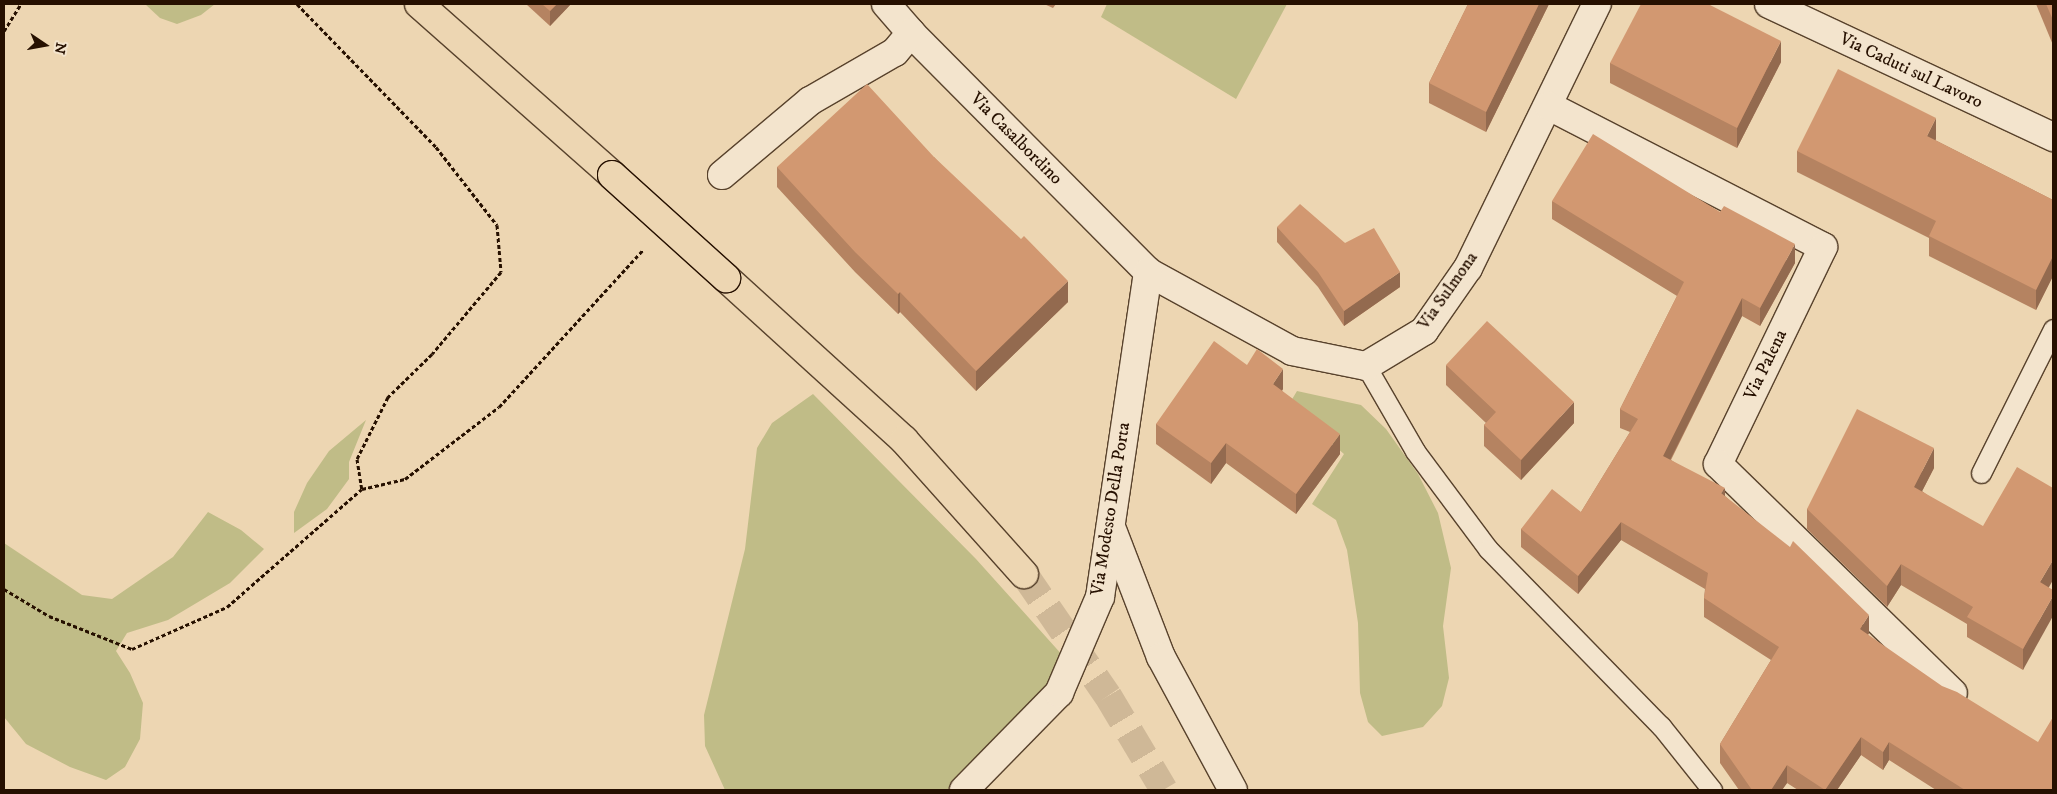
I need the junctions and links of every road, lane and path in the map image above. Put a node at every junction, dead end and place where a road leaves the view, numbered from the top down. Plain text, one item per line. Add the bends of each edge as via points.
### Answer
1 (21, 4) edge
2 (297, 4) edge
3 (419, 4) edge
4 (886, 4) edge
5 (1597, 4) edge
6 (1769, 4) edge
7 (1810, 13) edge
8 (4, 31) edge
9 (911, 33) junction
10 (1549, 106) junction
11 (2053, 137) edge
12 (722, 175) dead end
13 (648, 245) dead end
14 (1148, 272) junction
15 (2053, 329) edge
16 (1366, 366) junction
17 (1982, 473) dead end
18 (362, 489) junction
19 (1110, 525) junction
20 (1024, 574) tunnel mouth
21 (4, 589) edge
22 (1953, 694) edge
23 (964, 790) edge
24 (1233, 790) edge
25 (1712, 790) edge

1 - 8 path
2 - 18 path via 436,148 497,225 501,272 432,354 388,397 357,458
3 - 20 highway, bridge via 904,440
4 - 9 street, Via Casalbordino
5 - 10 street, Via Sulmona
6 - 7 street, Via Caduti sul Lavoro
7 - 11 street, Via Caduti sul Lavoro
9 - 12 street via 895,52 810,100
9 - 14 street, Via Casalbordino
10 - 16 street, Via Sulmona via 1468,268 1446,300 1424,331
10 - 22 street, Via Palena via 1823,247 1718,464
13 - 18 path via 499,407 405,478
14 - 16 street via 1292,352
14 - 19 street, Via Modesto Della Porta
15 - 17 lane
16 - 25 lane via 1415,452 1488,549 1661,726
18 - 21 path via 228,607 132,649 49,616
19 - 23 street, Via Modesto Della Porta via 1100,597 1059,693
19 - 24 street via 1161,657

